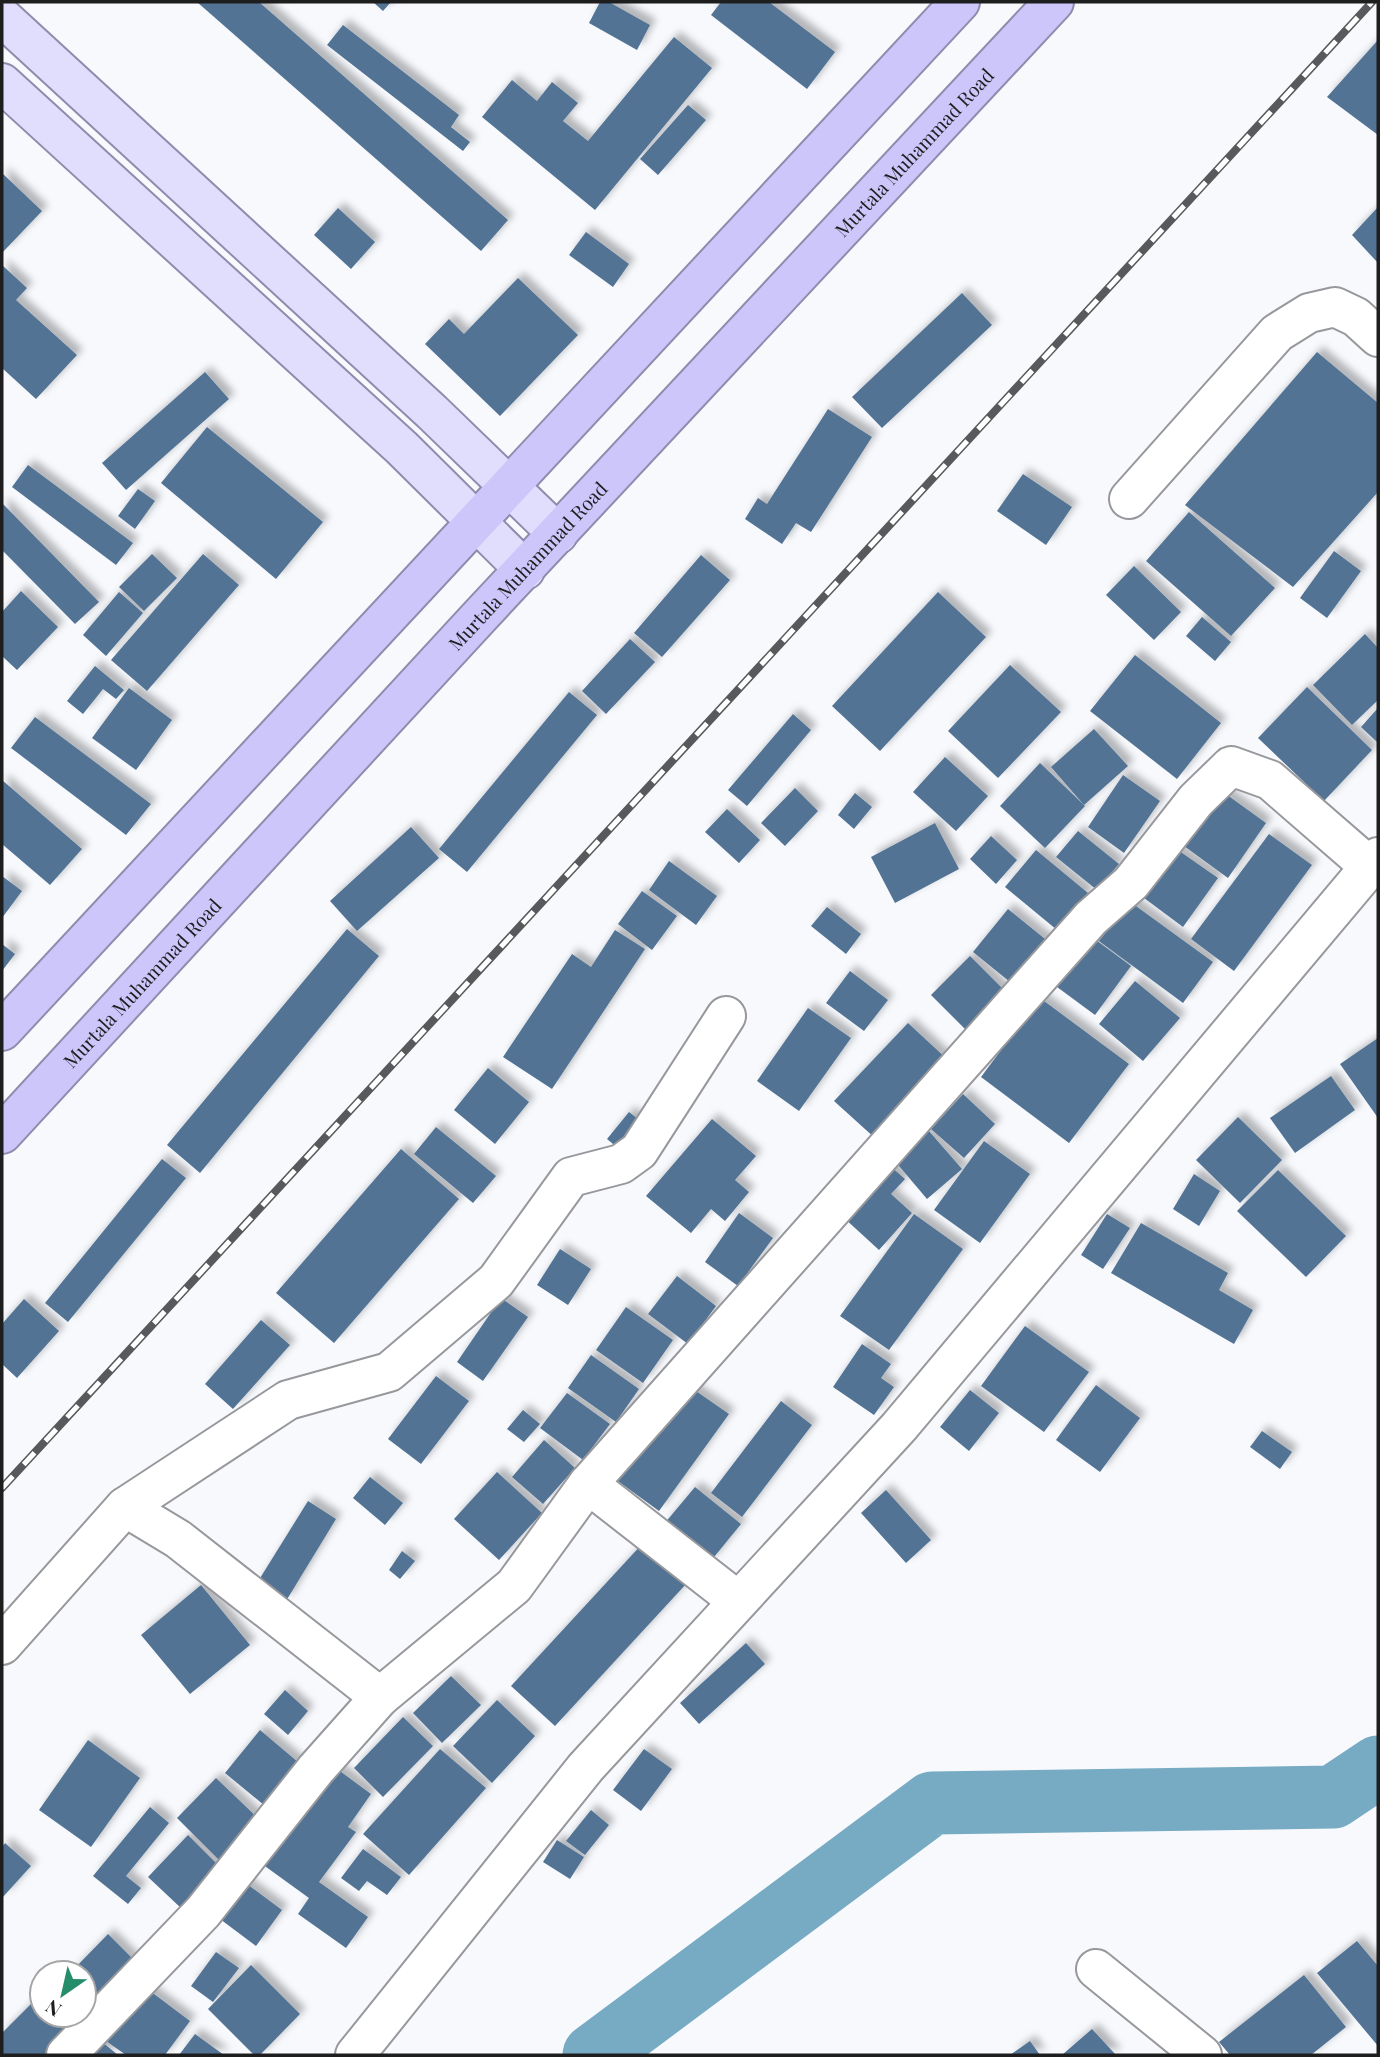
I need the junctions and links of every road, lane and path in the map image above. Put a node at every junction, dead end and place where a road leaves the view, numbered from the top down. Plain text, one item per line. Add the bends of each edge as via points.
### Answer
1 (960, 2) edge
2 (1054, 2) edge
3 (2, 18) edge
4 (2, 83) edge
5 (1378, 337) edge
6 (509, 487) junction
7 (1129, 499) dead end
8 (476, 522) junction
9 (558, 534) junction
10 (525, 569) junction
11 (1374, 862) edge
12 (726, 1016) dead end
13 (2, 1031) edge
14 (2, 1134) edge
15 (588, 1484) junction
16 (125, 1507) junction
17 (738, 1601) junction
18 (2, 1645) edge
19 (380, 1697) junction
20 (1096, 1969) dead end
21 (66, 2055) edge
22 (355, 2055) edge
23 (1202, 2055) edge

1 - 6 highway
2 - 9 highway, Murtala Muhammad Road
3 - 6 main road
4 - 8 main road via 392,439
5 - 7 street via 1356,317 1335,307 1309,313 1277,333
6 - 8 highway
6 - 9 main road
8 - 10 main road
8 - 13 highway
9 - 10 highway, Murtala Muhammad Road
10 - 14 highway, Murtala Muhammad Road
11 - 15 street via 1270,780 1231,766 1196,800 1131,883 1091,918
11 - 17 street via 899,1427
12 - 16 street via 639,1151 621,1164 571,1177 496,1281 389,1372 288,1400
15 - 17 street
15 - 19 street via 514,1586
16 - 18 street
16 - 19 street via 178,1539
17 - 22 street via 586,1767
19 - 21 street via 316,1769 203,1912
20 - 23 street

